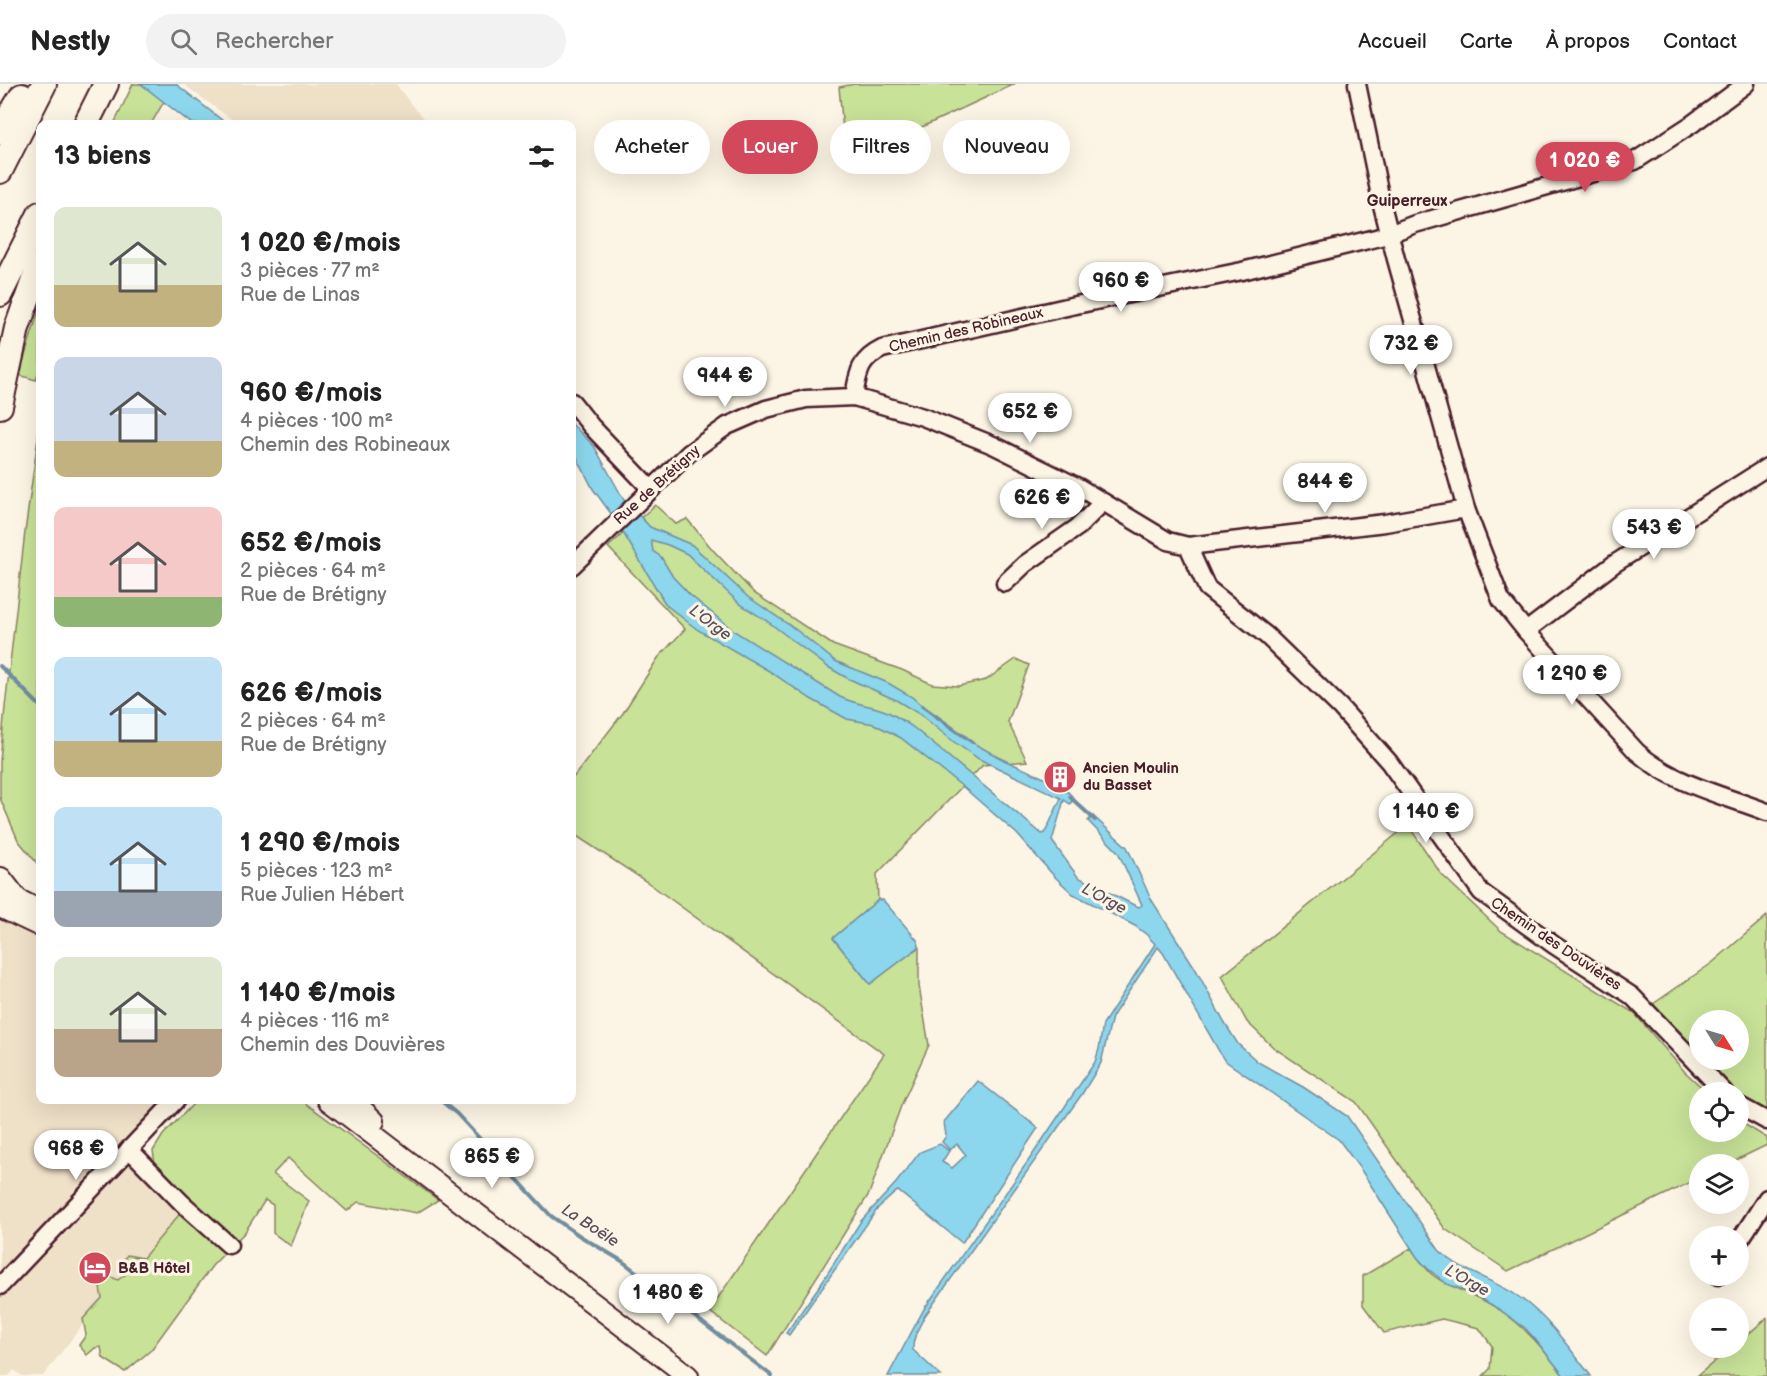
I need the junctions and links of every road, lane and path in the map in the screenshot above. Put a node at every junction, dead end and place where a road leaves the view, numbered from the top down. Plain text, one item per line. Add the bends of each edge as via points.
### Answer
1 (29, 84) edge
2 (44, 84) edge
3 (1357, 84) edge
4 (1746, 84) edge
5 (112, 86) edge
6 (89, 120) edge
7 (102, 120) edge
8 (0, 132) edge
9 (0, 171) edge
10 (36, 222) edge
11 (1390, 235) junction
12 (36, 274) edge
13 (0, 294) edge
14 (854, 397) junction
15 (0, 406) edge
16 (576, 407) edge
17 (1767, 467) edge
18 (650, 488) junction
19 (1103, 502) junction
20 (1466, 509) junction
21 (1188, 546) junction
22 (576, 562) edge
23 (1005, 583) dead end
24 (1526, 631) junction
25 (1767, 812) edge
26 (3, 894) edge
27 (36, 909) edge
28 (36, 923) edge
29 (1714, 1082) edge
30 (172, 1104) edge
31 (333, 1104) edge
32 (356, 1104) edge
33 (1749, 1111) edge
34 (1767, 1121) edge
35 (129, 1149) junction
36 (1767, 1198) edge
37 (1749, 1226) edge
38 (229, 1245) dead end
39 (0, 1286) edge
40 (688, 1376) edge
41 (703, 1376) edge

1 - 8 highway
2 - 9 highway
3 - 11 street
4 - 11 street, Chemin des Robineaux via 1635,160 1415,224
5 - 6 highway
5 - 7 highway
10 - 13 highway
11 - 14 street, Chemin des Robineaux via 882,349 861,366
11 - 20 street
12 - 15 highway via 17,328
14 - 18 street, Rue de Brétigny via 806,399 766,409 727,426
14 - 19 street, Rue de Brétigny via 923,417 993,445
16 - 18 street
17 - 24 street via 1614,564
18 - 22 street, Rue de Brétigny
19 - 21 street, Rue de Brétigny via 1168,541
19 - 23 street via 1078,527
20 - 21 street, Rue de Brétigny via 1385,523
20 - 24 street via 1501,600
21 - 29 street, Chemin des Douvières via 1207,588 1275,644 1389,762 1480,892 1632,996
24 - 25 street via 1651,764
26 - 27 main road
26 - 28 main road
30 - 35 street
31 - 40 main road
32 - 41 main road
33 - 34 street
35 - 38 street
35 - 39 street
36 - 37 street

